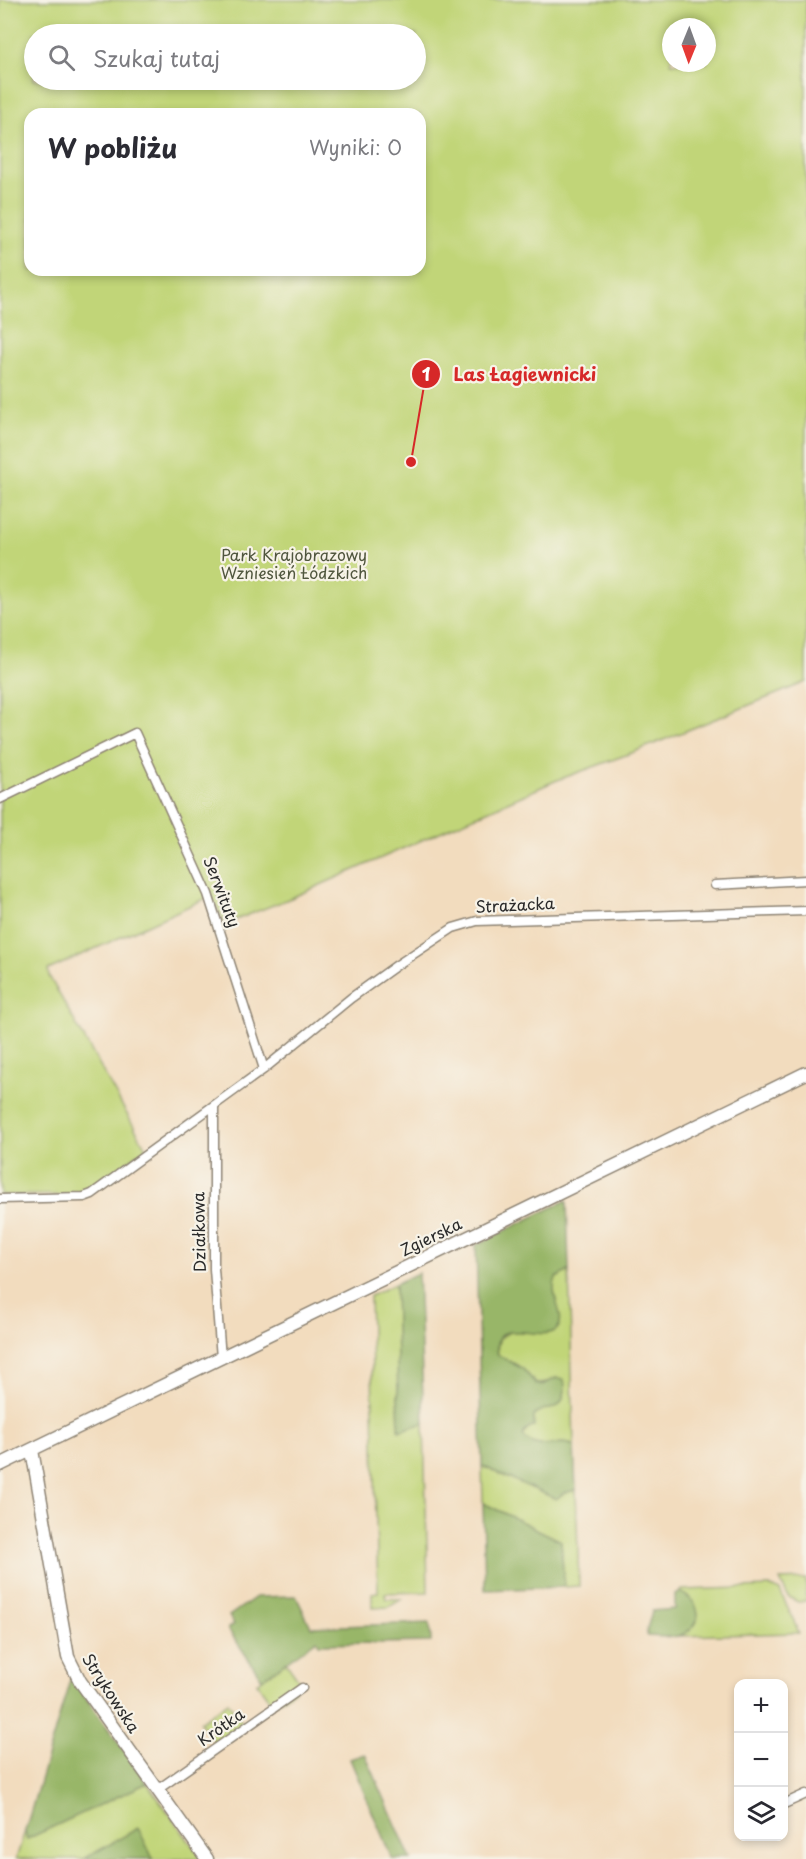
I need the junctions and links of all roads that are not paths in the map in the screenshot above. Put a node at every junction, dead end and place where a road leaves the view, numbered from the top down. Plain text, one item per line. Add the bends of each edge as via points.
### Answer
1 (0, 800) edge
2 (806, 880) edge
3 (715, 885) dead end
4 (806, 912) edge
5 (264, 1069) junction
6 (806, 1073) edge
7 (213, 1106) junction
8 (0, 1198) edge
9 (221, 1358) junction
10 (32, 1450) junction
11 (0, 1465) edge
12 (302, 1688) dead end
13 (157, 1790) junction
14 (806, 1794) edge
15 (788, 1802) edge
16 (207, 1859) edge

1 - 5 street, Serwituty via 135,733 208,894
2 - 3 street
4 - 5 street, Strażacka via 464,924 351,998
5 - 7 street, Strażacka
6 - 9 main road, Zgierska
7 - 8 street, Strażacka via 88,1196
7 - 9 street, Działkowa via 214,1269
9 - 10 main road, Zgierska
10 - 11 main road, Zgierska
10 - 13 main road, Strykowska via 68,1657 80,1681
12 - 13 street, Krótka
13 - 16 main road, Strykowska
14 - 15 street

